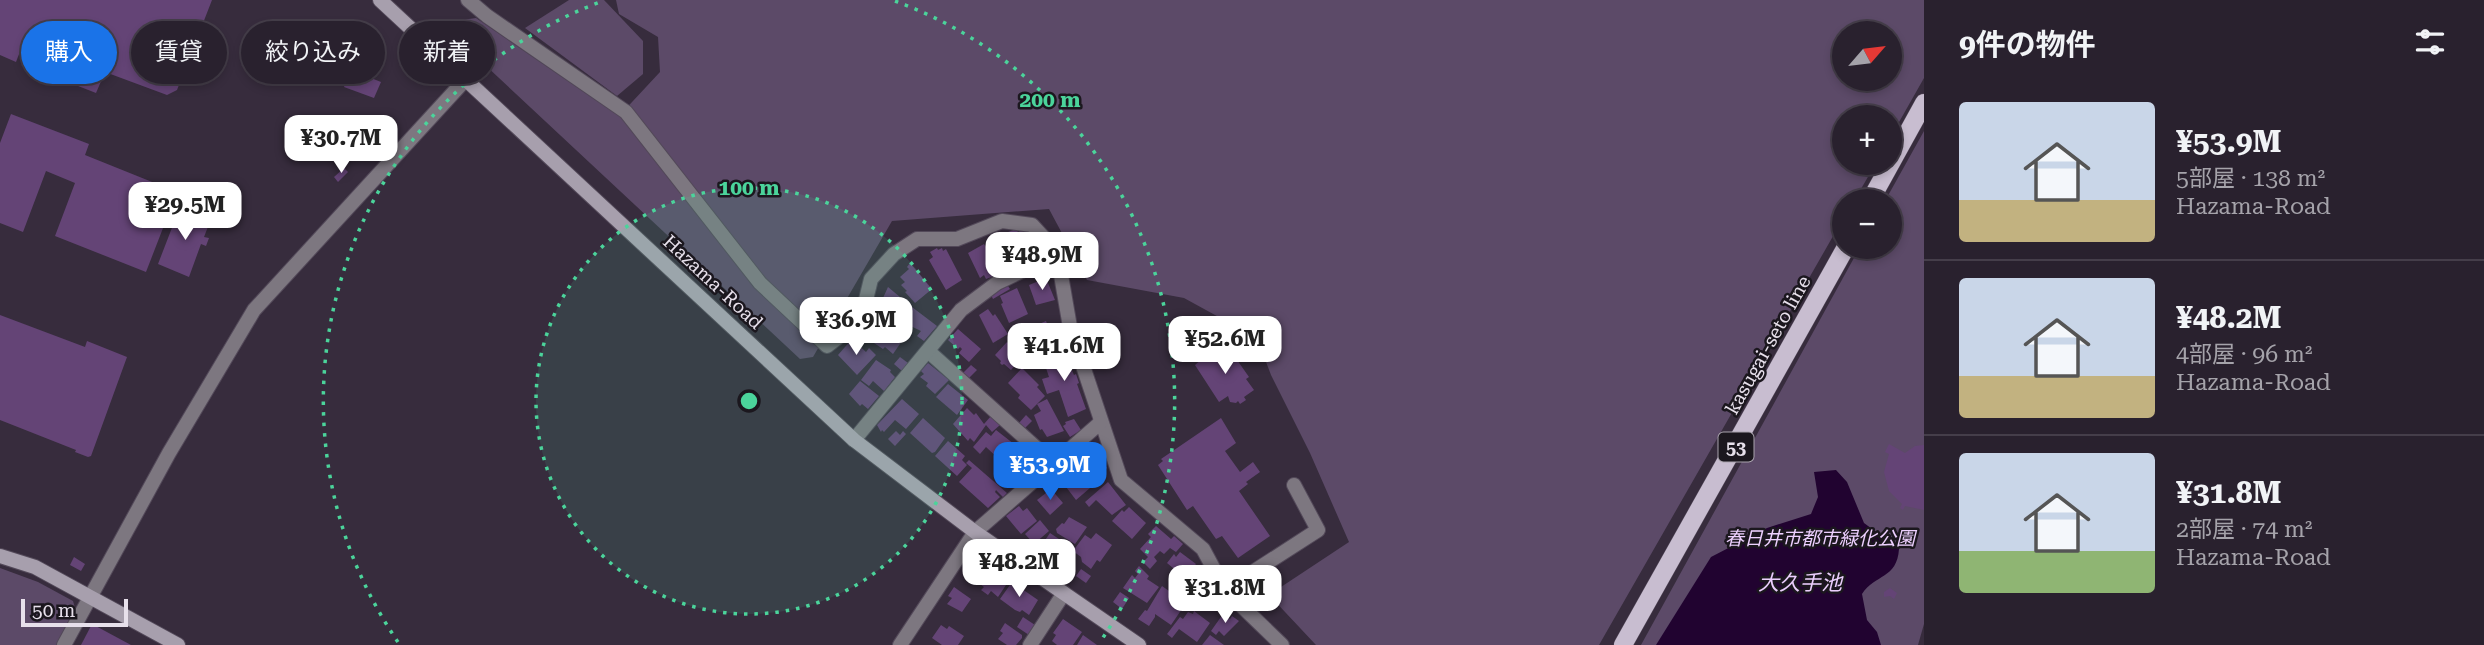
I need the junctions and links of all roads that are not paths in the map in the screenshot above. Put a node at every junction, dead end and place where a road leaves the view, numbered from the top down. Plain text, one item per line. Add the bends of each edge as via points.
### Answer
1 (380, 0) edge
2 (468, 0) edge
3 (402, 21) edge
4 (461, 84) edge
5 (469, 84) edge
6 (1924, 103) edge
7 (1877, 189) edge
8 (1839, 259) edge
9 (1057, 265) junction
10 (928, 351) junction
11 (1100, 423) junction
12 (854, 440) junction
13 (1052, 463) junction
14 (1294, 485) dead end
15 (975, 532) junction
16 (0, 556) edge
17 (1225, 590) junction
18 (1064, 593) junction
19 (90, 597) junction
20 (64, 645) edge
21 (178, 645) edge
22 (900, 645) edge
23 (1030, 645) edge
24 (1139, 645) edge
25 (1282, 645) edge
26 (1623, 645) edge

1 - 3 street, Hazama-Road
2 - 9 street via 626,112 760,283 827,346 861,320 870,279 917,239 957,239 1002,221 1032,225 1057,252
4 - 19 street via 254,310
5 - 12 street, Hazama-Road
6 - 7 main road
8 - 26 main road, kasugai-seto line / 53
9 - 10 street via 1026,269 998,283 961,310
9 - 11 street via 1070,327
10 - 12 street
10 - 13 street
11 - 13 street
11 - 17 street via 1121,480 1203,549
12 - 15 street, Hazama-Road
13 - 15 street
14 - 17 street via 1318,530
15 - 18 street, Hazama-Road
15 - 22 street
16 - 19 street via 35,567
17 - 25 street
18 - 23 street
18 - 24 street, Hazama-Road
19 - 20 street
19 - 21 street

